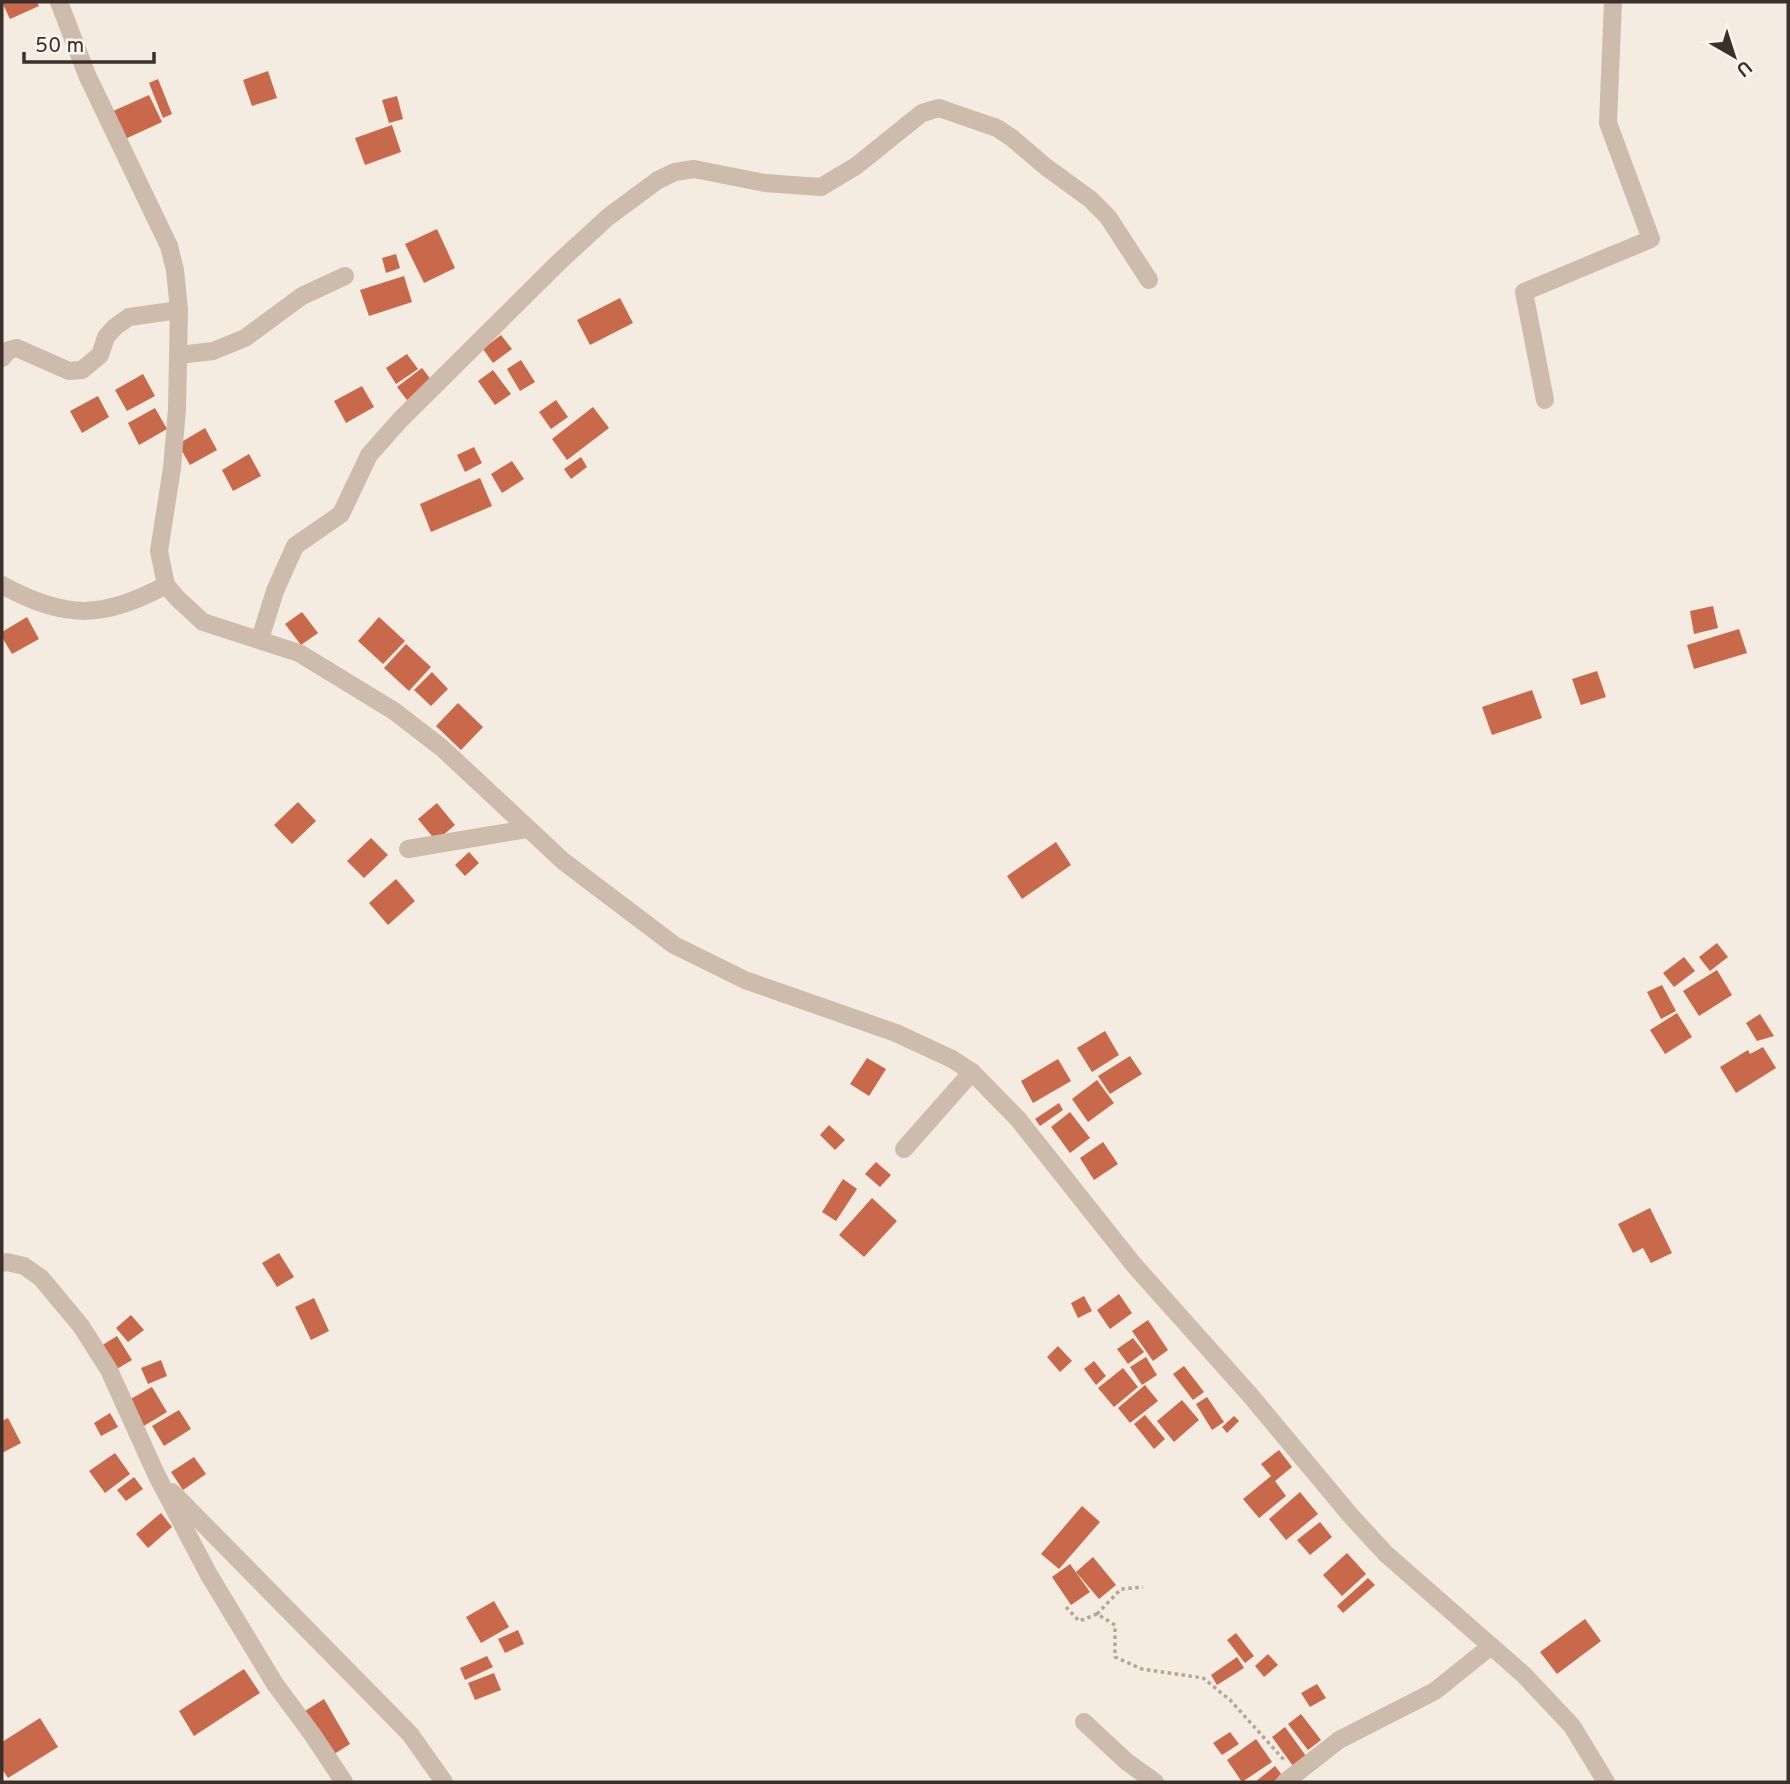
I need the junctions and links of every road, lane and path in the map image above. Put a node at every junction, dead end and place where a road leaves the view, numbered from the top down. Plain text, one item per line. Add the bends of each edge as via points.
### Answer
1 (60, 2) edge
2 (1613, 2) edge
3 (345, 276) dead end
4 (1149, 280) dead end
5 (179, 310) junction
6 (179, 355) junction
7 (2, 358) edge
8 (1545, 400) dead end
9 (2, 585) edge
10 (166, 585) junction
11 (260, 639) junction
12 (527, 830) junction
13 (408, 849) dead end
14 (972, 1072) junction
15 (904, 1149) dead end
16 (2, 1263) edge
17 (158, 1476) junction
18 (1143, 1587) dead end
19 (1066, 1607) dead end
20 (1097, 1614) junction
21 (1491, 1646) junction
22 (1084, 1722) dead end
23 (1291, 1777) edge
24 (344, 1782) edge
25 (443, 1782) edge
26 (1155, 1782) edge
27 (1606, 1782) edge

1 - 5 street via 87,75 169,246
2 - 8 street via 1608,123 1651,239 1524,292
3 - 6 street via 302,296 245,338 213,351
4 - 11 street via 1108,217 1090,199 997,128 939,108 922,113 856,166 821,187 765,183 694,169 675,172 608,217 400,420 369,455 341,514 295,546
5 - 6 street
5 - 7 street via 129,317 106,337 100,355 82,370 69,371 18,348
6 - 10 street via 173,458 159,551
9 - 10 street via 71,612 109,610
10 - 11 street via 203,622
11 - 12 street via 299,653 394,711 442,748
12 - 13 street
12 - 14 street via 674,945 745,980 896,1033
14 - 15 street
14 - 21 street via 1009,1109 1134,1265 1351,1516 1386,1554
16 - 17 street via 24,1266 41,1278 81,1326 108,1370
17 - 24 street via 258,1657
17 - 25 street via 410,1734
18 - 20 path via 1121,1589
19 - 20 path via 1079,1621
20 - 23 path via 1115,1625 1115,1657 1142,1669 1203,1678 1230,1700
21 - 23 street via 1435,1691 1339,1740
21 - 27 street via 1572,1726
22 - 26 street

